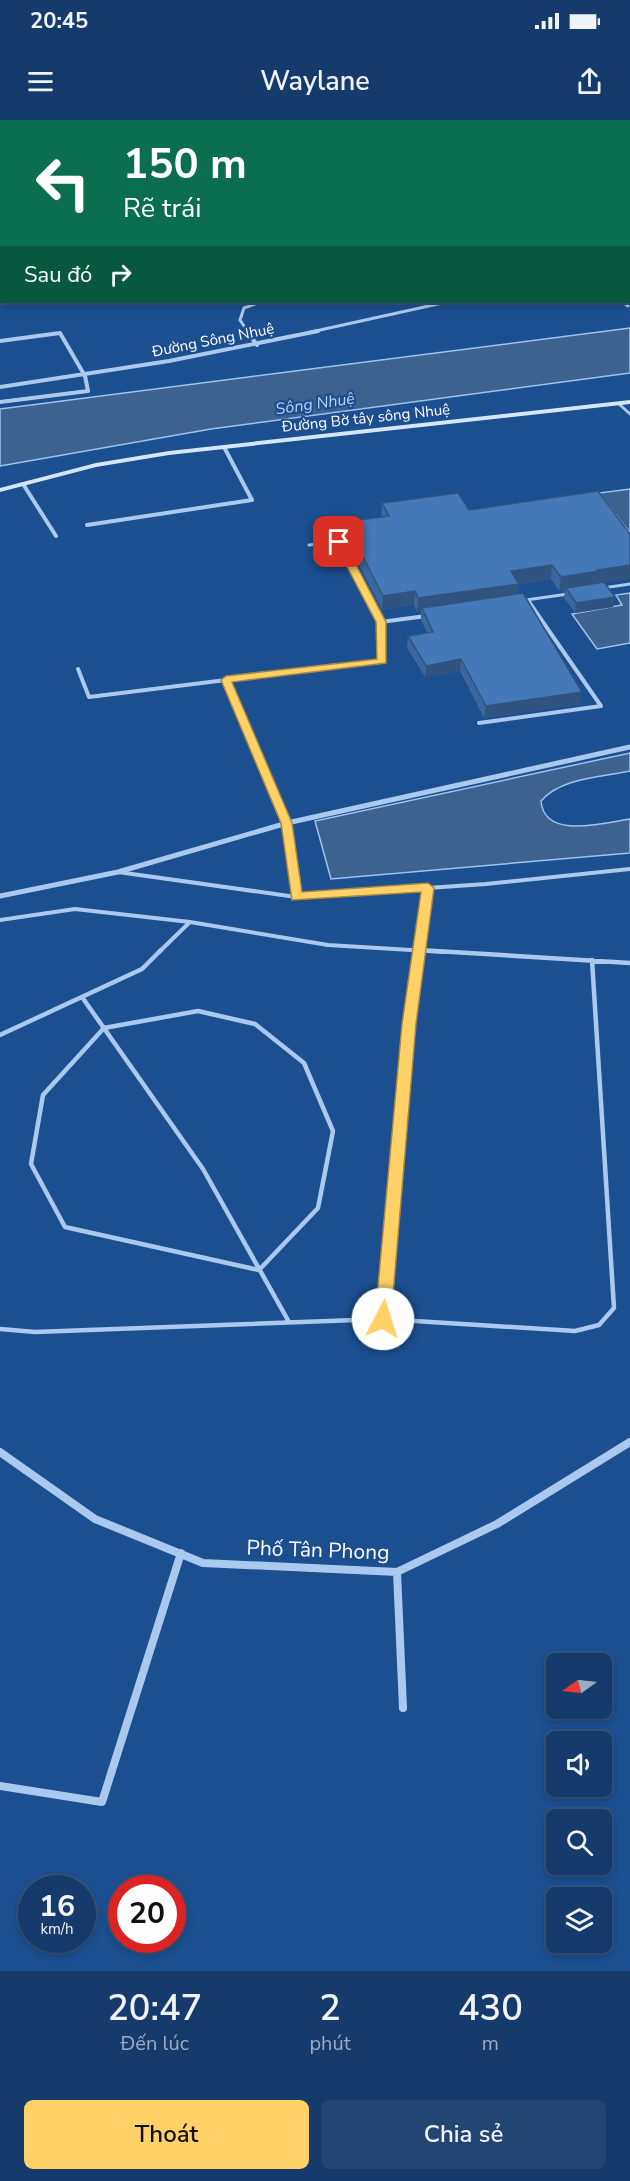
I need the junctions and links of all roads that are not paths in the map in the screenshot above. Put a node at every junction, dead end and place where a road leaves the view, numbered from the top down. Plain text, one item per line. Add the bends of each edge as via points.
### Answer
1 (258, 303) edge
2 (443, 303) edge
3 (624, 303) edge
4 (628, 306) dead end
5 (0, 341) edge
6 (257, 345) junction
7 (85, 376) junction
8 (0, 387) edge
9 (0, 402) edge
10 (630, 402) edge
11 (619, 404) junction
12 (630, 414) edge
13 (224, 447) junction
14 (23, 484) junction
15 (0, 490) edge
16 (87, 525) dead end
17 (56, 536) dead end
18 (309, 545) dead end
19 (630, 584) edge
20 (596, 590) edge
21 (573, 593) edge
22 (526, 600) junction
23 (516, 602) edge
24 (427, 615) edge
25 (381, 622) junction
26 (78, 669) dead end
27 (226, 680) junction
28 (479, 723) dead end
29 (630, 747) edge
30 (286, 823) junction
31 (630, 868) edge
32 (118, 872) junction
33 (428, 888) junction
34 (0, 896) edge
35 (296, 897) junction
36 (0, 920) edge
37 (190, 922) junction
38 (419, 951) junction
39 (592, 960) junction
40 (630, 963) edge
41 (82, 997) junction
42 (104, 1028) junction
43 (0, 1035) edge
44 (259, 1270) junction
45 (383, 1319) junction
46 (288, 1322) junction
47 (0, 1329) edge
48 (630, 1442) edge
49 (0, 1452) edge
50 (181, 1553) junction
51 (397, 1572) junction
52 (403, 1708) dead end
53 (0, 1786) edge

1 - 6 street via 244,308 240,320
2 - 6 street, Đường Sông Nhuệ
3 - 4 street
5 - 7 street via 60,333
6 - 7 street, Đường Sông Nhuệ
7 - 8 street, Đường Sông Nhuệ
7 - 9 street via 88,392
10 - 11 street, Đường Bờ tây sông Nhuệ
11 - 12 lane
11 - 13 street, Đường Bờ tây sông Nhuệ
13 - 14 street, Đường Bờ tây sông Nhuệ via 96,465
13 - 16 street via 252,500
14 - 15 street, Đường Bờ tây sông Nhuệ
14 - 17 street
18 - 25 lane via 339,542
19 - 20 lane
21 - 22 lane
22 - 23 lane
22 - 28 lane via 601,706
24 - 25 lane
25 - 27 lane via 382,661
26 - 27 lane via 89,697
27 - 30 lane
29 - 30 street
30 - 32 street
30 - 35 lane
31 - 33 lane
32 - 34 street
32 - 35 lane
33 - 35 lane
33 - 38 lane
36 - 37 lane via 75,909
37 - 38 lane via 328,945
37 - 41 lane via 142,969
38 - 39 lane
38 - 45 lane via 402,1092
39 - 40 lane
39 - 45 lane via 615,1308 599,1324 575,1330
41 - 42 lane
41 - 43 lane
42 - 44 lane via 203,1169
42 - 44 lane via 43,1095 31,1164 65,1227
42 - 44 lane via 198,1011 255,1024 304,1063 333,1131 318,1208
44 - 46 lane
45 - 46 lane
46 - 47 lane via 35,1332
48 - 51 street, Phố Tân Phong via 497,1524
49 - 50 street, Phố Tân Phong via 95,1519
50 - 51 street, Phố Tân Phong via 203,1563
50 - 53 street via 102,1802
51 - 52 street

